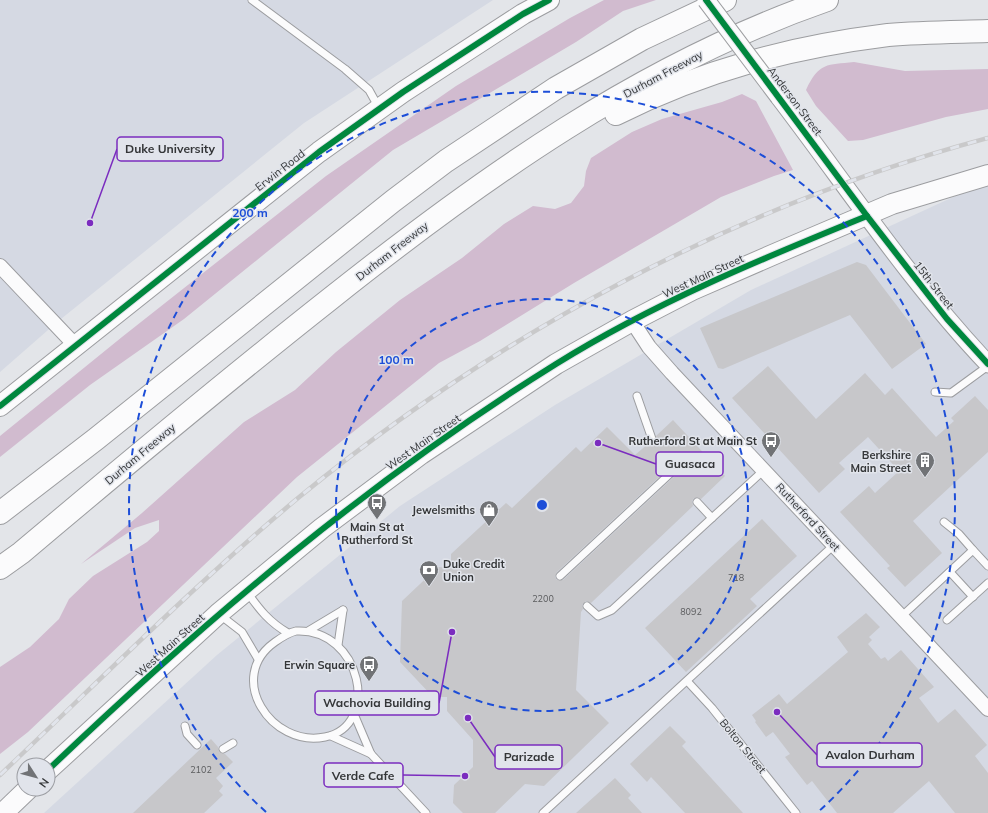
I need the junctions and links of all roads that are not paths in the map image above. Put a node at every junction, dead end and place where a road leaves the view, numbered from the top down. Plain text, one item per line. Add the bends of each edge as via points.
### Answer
1 (252, 0) edge
2 (548, 0) edge
3 (703, 0) edge
4 (706, 0) edge
5 (725, 0) edge
6 (828, 0) edge
7 (988, 31) edge
8 (642, 39) junction
9 (379, 108) junction
10 (988, 176) edge
11 (475, 188) junction
12 (867, 216) junction
13 (0, 266) edge
14 (632, 321) junction
15 (75, 345) junction
16 (988, 365) edge
17 (936, 392) dead end
18 (638, 396) dead end
19 (0, 406) edge
20 (652, 440) dead end
21 (674, 470) dead end
22 (764, 470) junction
23 (697, 502) dead end
24 (0, 513) edge
25 (712, 518) junction
26 (944, 522) dead end
27 (834, 545) junction
28 (973, 550) junction
29 (988, 566) edge
30 (0, 568) edge
31 (950, 572) junction
32 (560, 576) dead end
33 (988, 583) edge
34 (246, 590) junction
35 (973, 597) junction
36 (587, 606) dead end
37 (218, 614) junction
38 (902, 616) junction
39 (947, 620) dead end
40 (308, 630) junction
41 (288, 633) junction
42 (338, 645) junction
43 (258, 659) junction
44 (688, 682) junction
45 (988, 709) edge
46 (354, 714) junction
47 (185, 726) dead end
48 (331, 736) junction
49 (233, 743) dead end
50 (197, 745) dead end
51 (223, 749) dead end
52 (371, 754) junction
53 (56, 763) edge
54 (20, 797) edge
55 (3, 813) edge
56 (426, 813) edge
57 (543, 813) edge
58 (796, 813) edge

1 - 9 lane via 345,69 369,90
2 - 9 main road, Erwin Road
3 - 8 highway
4 - 12 street, Anderson Street, bridge
5 - 8 highway
6 - 11 highway, Durham Freeway via 800,9 706,51 641,84 573,123
7 - 11 highway via 889,35 817,46 739,64 685,82 630,106
8 - 24 highway via 556,88 446,160
9 - 15 main road, Erwin Road via 319,152
10 - 12 main road, West Main Street via 892,204
11 - 30 highway, Durham Freeway via 413,233 274,343 22,553
12 - 14 main road, West Main Street via 692,290
12 - 16 street, 15th Street via 947,319
13 - 15 street
14 - 22 street, Rutherford Street via 649,347
14 - 34 main road, West Main Street via 556,364 421,454 322,528
15 - 19 main road, Erwin Road
16 - 17 lane via 951,393
18 - 20 lane
21 - 32 lane
22 - 25 lane
22 - 27 street, Rutherford Street
23 - 25 lane
25 - 36 lane via 612,610 598,616
26 - 28 lane via 960,534
27 - 38 street, Rutherford Street
27 - 44 lane
28 - 29 lane
28 - 31 lane
31 - 35 lane
31 - 38 lane
33 - 35 lane
34 - 37 main road, West Main Street
34 - 41 lane via 262,614
35 - 39 lane
37 - 43 lane via 242,632
37 - 53 main road, West Main Street
38 - 45 street, Rutherford Street
40 - 41 lane
40 - 42 lane
40 - 42 lane via 343,610
41 - 43 lane
42 - 46 lane via 350,661 357,681
43 - 48 lane via 253,683 258,700 269,719 282,729 305,738
44 - 57 lane
44 - 58 lane, Bolton Street
46 - 48 lane
46 - 52 lane
47 - 50 lane
48 - 52 lane
49 - 51 lane
52 - 56 lane
54 - 55 main road

